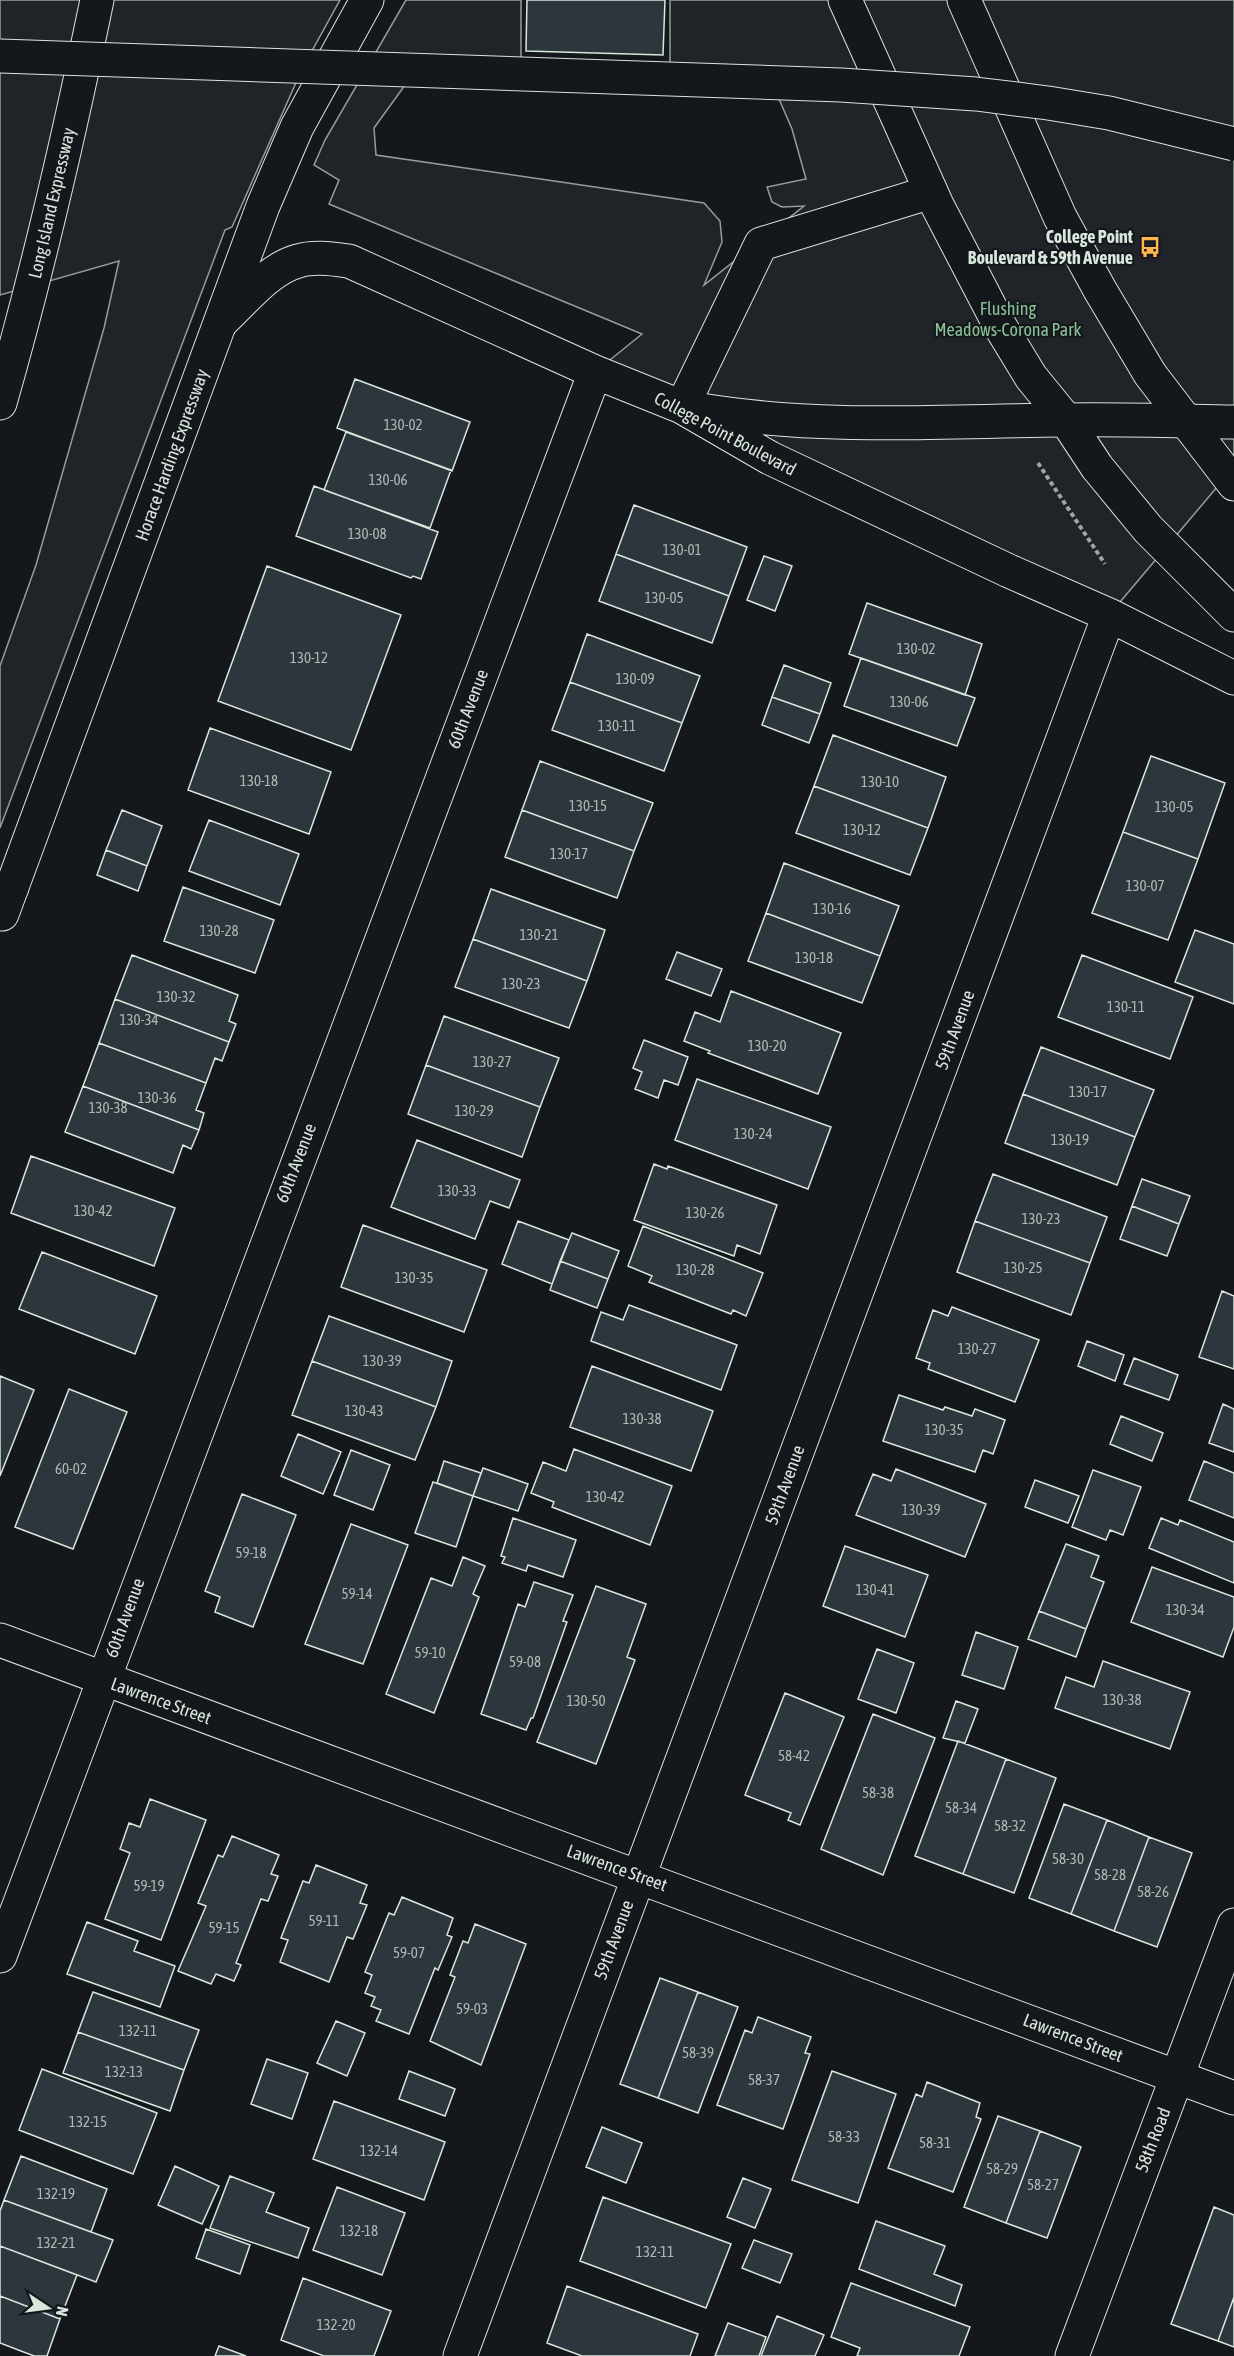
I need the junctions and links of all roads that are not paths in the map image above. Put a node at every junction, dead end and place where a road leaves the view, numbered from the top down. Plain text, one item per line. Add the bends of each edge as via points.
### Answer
1 (97, 0) edge
2 (367, 0) edge
3 (845, 0) edge
4 (964, 0) edge
5 (0, 56) edge
6 (1234, 144) edge
7 (931, 192) junction
8 (222, 322) junction
9 (595, 372) junction
10 (0, 403) edge
11 (682, 407) junction
12 (1066, 420) junction
13 (1185, 422) junction
14 (1234, 422) edge
15 (1234, 484) edge
16 (1109, 615) junction
17 (1234, 615) edge
18 (1234, 678) edge
19 (6, 897) edge
20 (0, 920) edge
21 (0, 1640) edge
22 (102, 1679) junction
23 (638, 1875) junction
24 (1234, 1925) edge
25 (0, 1956) edge
26 (1177, 2077) junction
27 (1234, 2098) edge
28 (460, 2356) edge
29 (1072, 2356) edge

1 - 10 main road, Long Island Expressway via 67,143
2 - 8 main road, Horace Harding Expressway via 297,127 263,206
3 - 7 main road
4 - 13 main road via 1060,217 1150,374
5 - 6 main road, bridge via 841,85 965,93 1109,113
7 - 11 main road via 761,244
7 - 12 main road via 999,326 1031,377
8 - 9 main road, College Point Boulevard via 269,277 297,261 349,261
8 - 19 main road, Horace Harding Expressway
9 - 11 main road, College Point Boulevard
9 - 22 main road, 60th Avenue
11 - 12 main road via 747,417 865,425
11 - 16 main road, College Point Boulevard via 770,458
12 - 13 main road
12 - 17 main road via 1097,467 1148,529
13 - 14 main road
13 - 15 main road
16 - 18 main road, College Point Boulevard
16 - 23 main road, 59th Avenue
19 - 20 main road, Horace Harding Expressway
21 - 22 main road, Lawrence Street
22 - 23 main road, Lawrence Street
22 - 25 main road, 60th Avenue
23 - 26 main road, Lawrence Street
23 - 28 main road, 59th Avenue
24 - 26 main road, 58th Road
26 - 27 main road, Lawrence Street
26 - 29 main road, 58th Road

